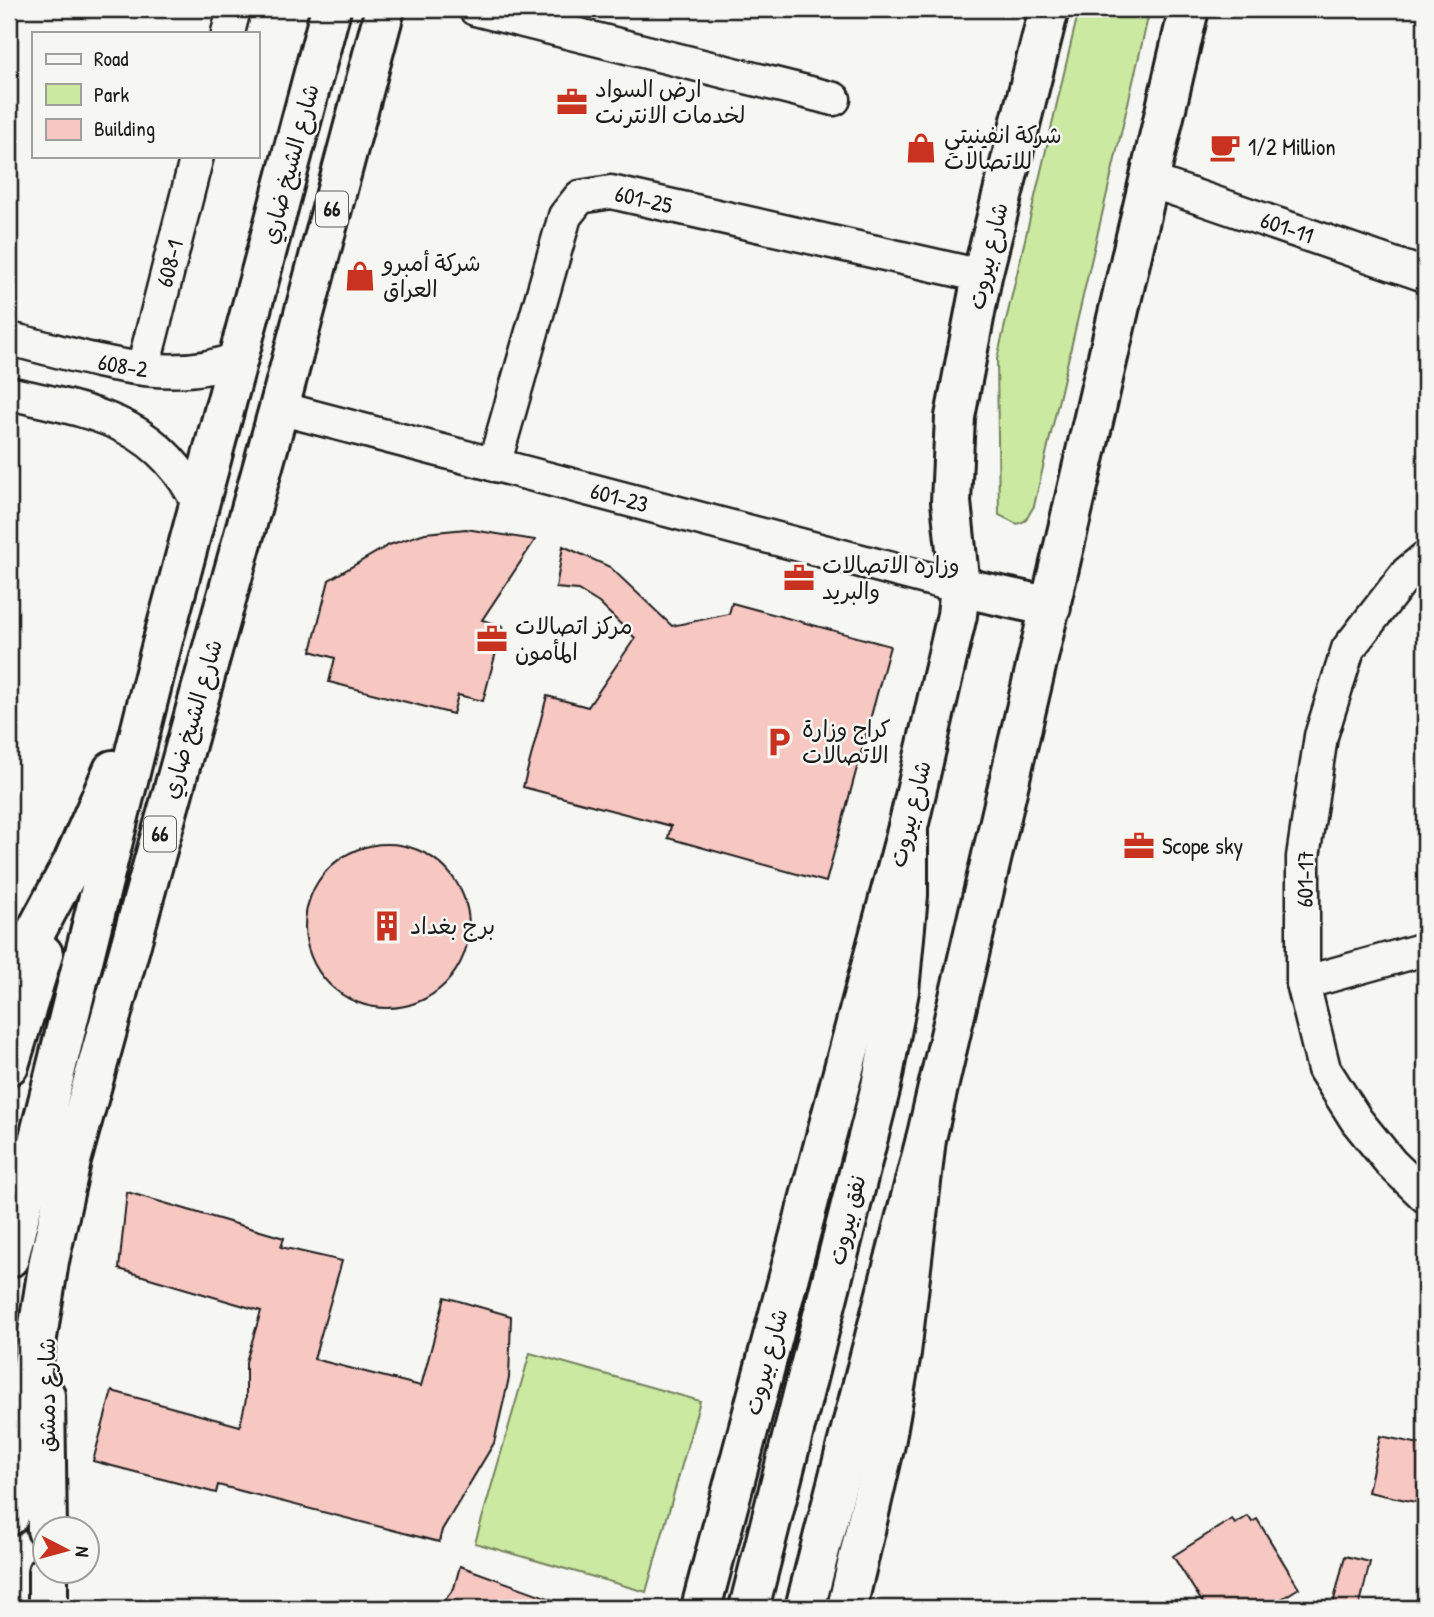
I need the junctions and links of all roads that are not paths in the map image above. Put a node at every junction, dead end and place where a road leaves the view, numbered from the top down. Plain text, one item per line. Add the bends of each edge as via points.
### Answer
1 (234, 9) edge
2 (331, 9) edge
3 (385, 9) edge
4 (475, 9) edge
5 (1049, 9) edge
6 (1189, 9) edge
7 (228, 32) edge
8 (834, 99) dead end
9 (196, 158) edge
10 (1148, 180) junction
11 (982, 275) junction
12 (1425, 275) edge
13 (9, 339) edge
14 (238, 358) junction
15 (143, 368) junction
16 (9, 393) edge
17 (279, 408) junction
18 (494, 465) junction
19 (199, 505) junction
20 (1425, 558) edge
21 (960, 587) junction
22 (1051, 607) junction
23 (162, 645) junction
24 (908, 827) junction
25 (73, 862) junction
26 (1425, 949) edge
27 (9, 982) edge
28 (1303, 983) junction
29 (9, 1065) edge
30 (926, 1139) junction
31 (1425, 1196) edge
32 (9, 1258) edge
33 (49, 1261) junction
34 (9, 1516) edge
35 (47, 1516) edge
36 (48, 1586) edge
37 (48, 1608) edge
38 (701, 1608) edge
39 (749, 1608) edge
40 (805, 1608) edge
41 (847, 1608) edge

1 - 7 street
2 - 14 main road, شارع الشيخ ضاري / 66
3 - 17 main road, شارع الشيخ ضاري / 66
4 - 8 street
5 - 11 main road, شارع بيروت
6 - 10 main road
9 - 15 street, 608-1
10 - 12 street, 601-11
10 - 22 main road
11 - 18 street, 601-25 via 611,192 580,197 565,216
11 - 21 main road, شارع بيروت via 955,428 951,502
13 - 15 street, 608-2
14 - 15 street, 608-2 via 193,371
14 - 19 main road, شارع الشيخ ضاري / 66
16 - 19 street via 104,415 129,428 171,461
17 - 18 street, 601-23
17 - 33 main road, شارع الشيخ ضاري / 66 via 91,1082
18 - 21 street, 601-23
19 - 23 main road, شارع الشيخ ضاري / 66
20 - 28 street, 601-17 via 1407,573 1348,649 1321,736 1303,857
21 - 22 main road
21 - 24 main road, شارع بيروت
22 - 30 main road
23 - 25 main road, شارع الشيخ ضاري / 66
23 - 32 main road, شارع الشيخ ضاري / 66
24 - 38 main road, شارع بيروت
24 - 39 main road, نفق بيروت via 908,895 899,991 881,1086
25 - 27 main road, شارع الشيخ ضاري / 66
25 - 29 main road
26 - 28 street
28 - 31 street, 601-17 via 1324,1069 1357,1121
30 - 40 main road
30 - 41 main road via 901,1353
33 - 34 main road, شارع الشيخ ضاري / 66
33 - 35 main road, شارع دمشق
36 - 37 main road

